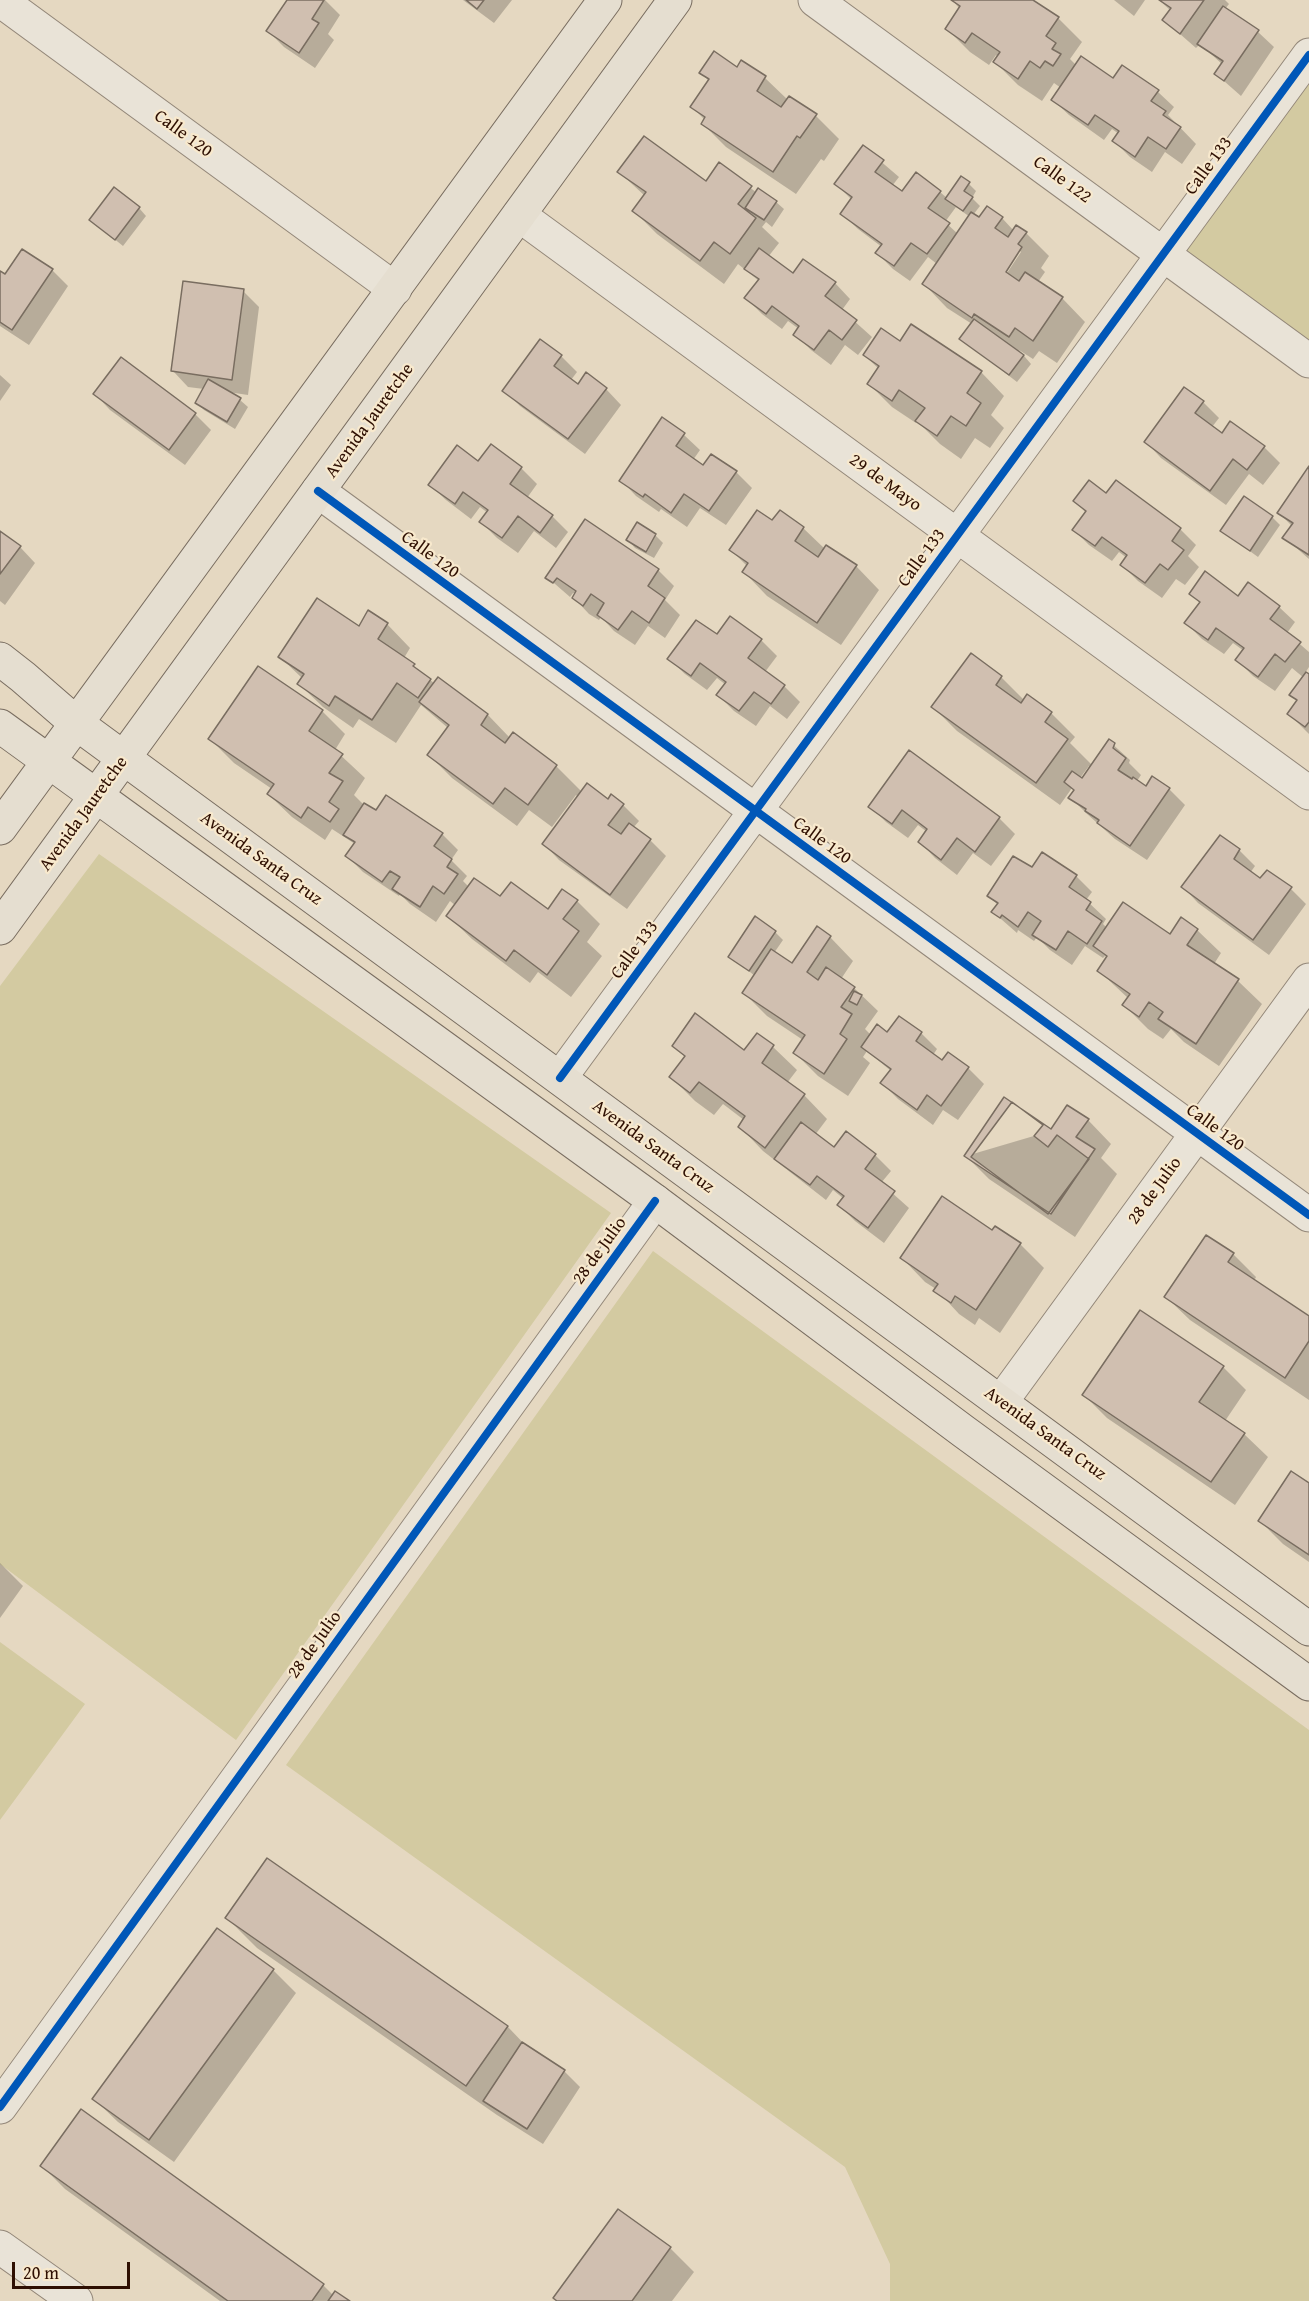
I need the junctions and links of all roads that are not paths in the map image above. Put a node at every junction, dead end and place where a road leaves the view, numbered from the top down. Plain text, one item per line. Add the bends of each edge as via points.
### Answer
1 (0, 0) edge
2 (606, 0) edge
3 (675, 0) edge
4 (815, 0) edge
5 (1309, 55) edge
6 (519, 215) junction
7 (1163, 254) junction
8 (395, 289) junction
9 (1309, 361) edge
10 (318, 492) junction
11 (957, 535) junction
12 (0, 659) edge
13 (76, 723) junction
14 (0, 726) edge
15 (124, 758) junction
16 (48, 762) junction
17 (1309, 793) edge
18 (97, 795) junction
19 (755, 811) junction
20 (0, 828) edge
21 (0, 928) edge
22 (1309, 980) edge
23 (560, 1078) junction
24 (1197, 1133) junction
25 (655, 1201) junction
26 (1309, 1215) edge
27 (1001, 1402) junction
28 (1309, 1629) edge
29 (1309, 1684) edge
30 (0, 2107) edge
31 (0, 2247) edge
32 (76, 2301) edge

1 - 8 street, Calle 120
2 - 8 main road
3 - 6 main road, Avenida Jauretche
4 - 7 street, Calle 122
5 - 7 street, Calle 133
6 - 10 main road, Avenida Jauretche
6 - 11 street, 29 de Mayo
7 - 9 street, Calle 122
7 - 11 street, Calle 133
8 - 13 main road
10 - 15 main road, Avenida Jauretche
10 - 19 street, Calle 120
11 - 17 street, 29 de Mayo
11 - 19 street, Calle 133
12 - 13 main road, Avenida Santa Cruz
13 - 15 main road, Avenida Santa Cruz
13 - 16 main road
14 - 16 main road
15 - 18 main road, Avenida Jauretche
15 - 23 main road, Avenida Santa Cruz
16 - 18 main road
16 - 20 main road
18 - 21 main road, Avenida Jauretche
18 - 25 main road
19 - 23 street, Calle 133
19 - 24 street, Calle 120
22 - 24 street, 28 de Julio
23 - 27 main road, Avenida Santa Cruz
24 - 26 street, Calle 120
24 - 27 street, 28 de Julio
25 - 29 main road
25 - 30 street, 28 de Julio
27 - 28 main road, Avenida Santa Cruz
31 - 32 street

